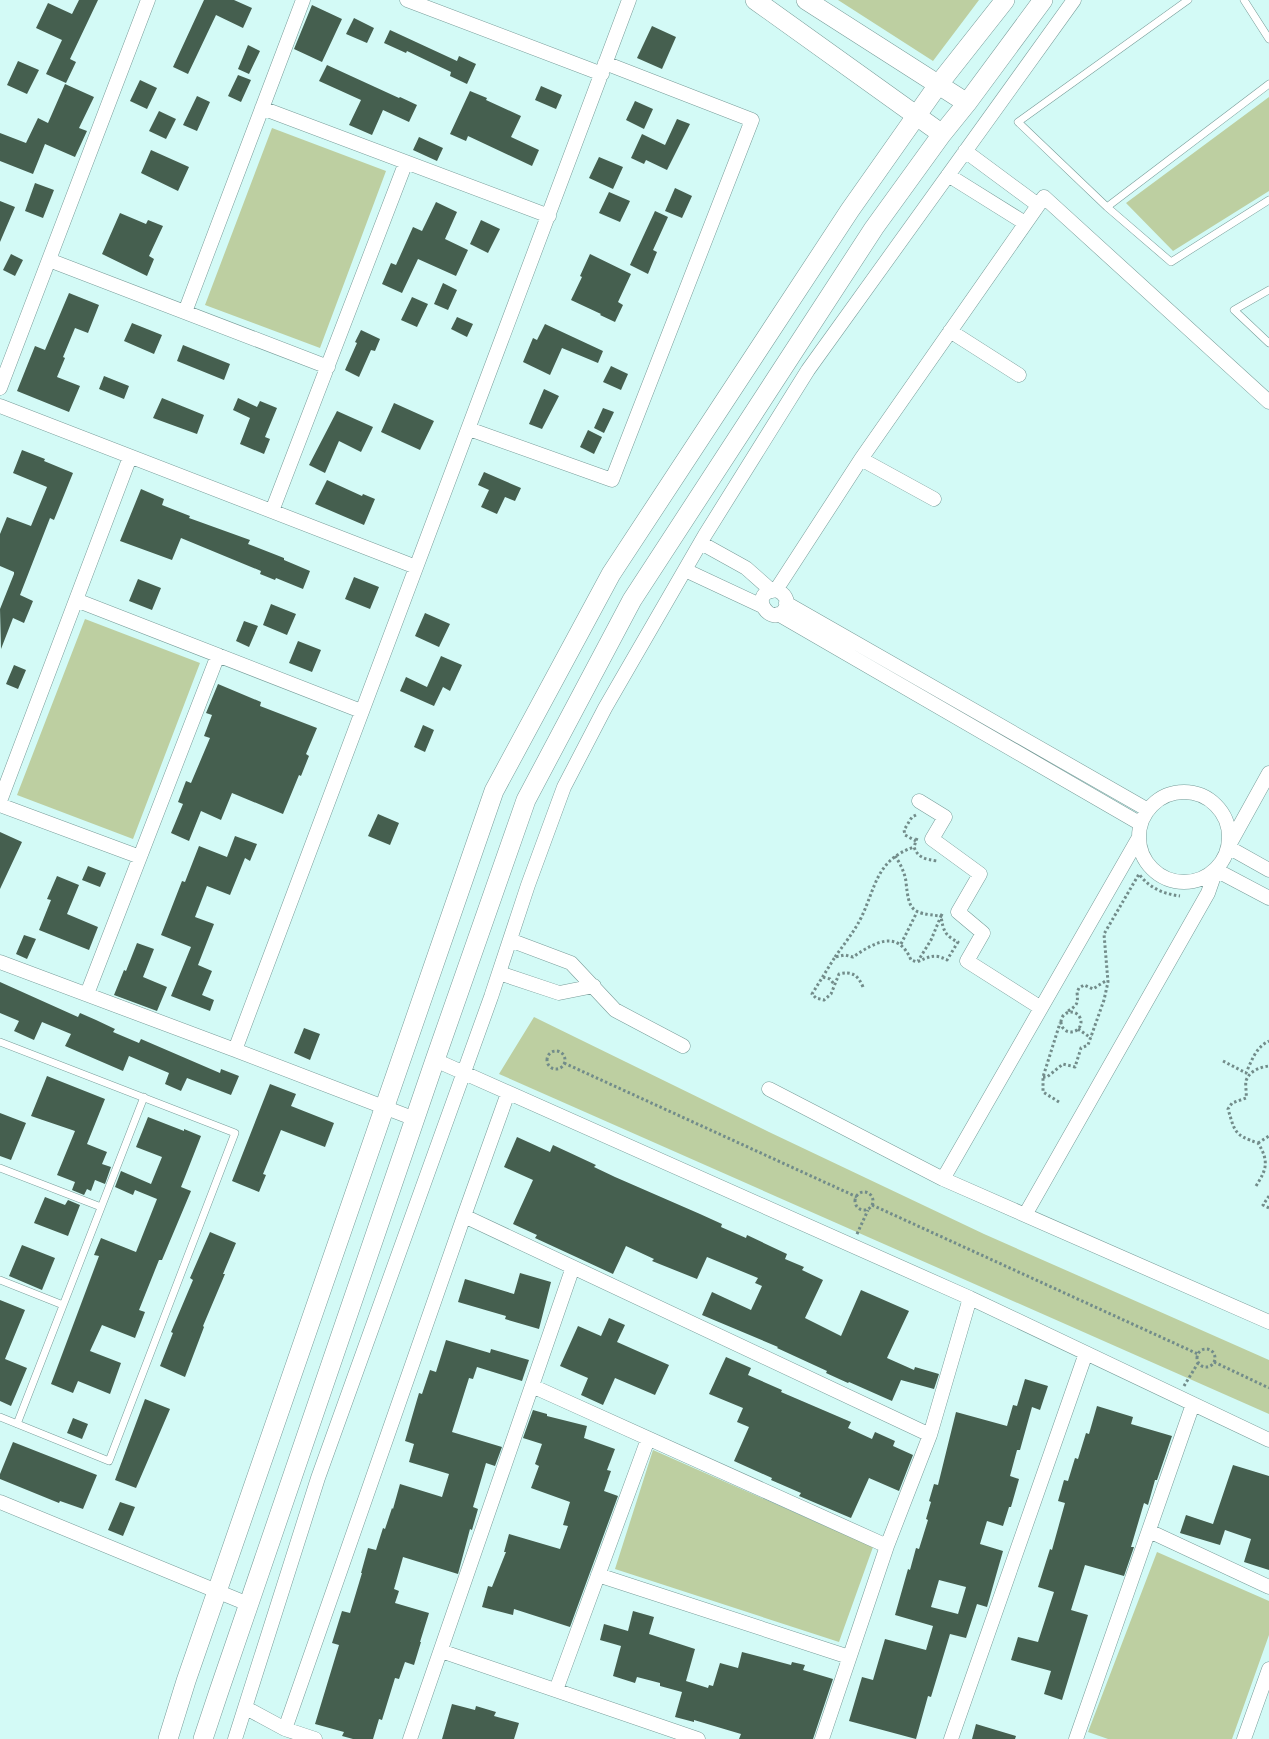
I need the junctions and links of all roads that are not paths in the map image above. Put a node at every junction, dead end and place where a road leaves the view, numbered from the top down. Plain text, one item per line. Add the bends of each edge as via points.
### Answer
1 (148, 0) edge
2 (303, 0) edge
3 (629, 0) edge
4 (755, 0) edge
5 (806, 0) edge
6 (1005, 0) edge
7 (1043, 0) edge
8 (1074, 0) edge
9 (1188, 0) edge
10 (1244, 0) edge
11 (411, 1) edge
12 (1269, 39) edge
13 (604, 68) junction
14 (1269, 84) edge
15 (938, 85) junction
16 (967, 103) junction
17 (262, 108) junction
18 (917, 116) junction
19 (942, 134) junction
20 (965, 151) junction
21 (406, 162) junction
22 (948, 174) junction
23 (1269, 200) edge
24 (1038, 205) junction
25 (1107, 207) junction
26 (549, 216) junction
27 (1025, 224) junction
28 (49, 260) junction
29 (1269, 290) edge
30 (185, 312) junction
31 (950, 331) junction
32 (1269, 343) edge
33 (328, 367) junction
34 (1019, 375) dead end
35 (0, 388) edge
36 (1269, 402) edge
37 (0, 406) edge
38 (469, 429) junction
39 (130, 456) junction
40 (861, 459) junction
41 (934, 499) dead end
42 (272, 511) junction
43 (700, 543) junction
44 (416, 567) junction
45 (685, 570) junction
46 (774, 590) junction
47 (76, 600) junction
48 (786, 603) junction
49 (762, 606) junction
50 (778, 614) junction
51 (218, 656) junction
52 (360, 711) junction
53 (1269, 774) edge
54 (0, 803) edge
55 (918, 808) road end
56 (1148, 810) junction
57 (1140, 824) junction
58 (1138, 839) junction
59 (1228, 847) junction
60 (140, 857) junction
61 (1216, 870) junction
62 (1269, 870) edge
63 (1269, 898) edge
64 (510, 940) junction
65 (0, 962) edge
66 (499, 973) junction
67 (594, 986) junction
68 (87, 994) junction
69 (1041, 1008) junction
70 (0, 1042) edge
71 (683, 1046) dead end
72 (235, 1050) junction
73 (435, 1060) junction
74 (463, 1073) junction
75 (769, 1089) dead end
76 (508, 1093) junction
77 (144, 1098) junction
78 (384, 1108) junction
79 (414, 1119) junction
80 (0, 1168) edge
81 (943, 1179) junction
82 (101, 1207) junction
83 (1025, 1215) junction
84 (464, 1216) junction
85 (573, 1267) junction
86 (0, 1280) edge
87 (970, 1298) junction
88 (63, 1305) junction
89 (1269, 1322) edge
90 (1086, 1353) junction
91 (532, 1386) junction
92 (1193, 1404) junction
93 (0, 1417) edge
94 (17, 1424) junction
95 (930, 1435) junction
96 (648, 1439) junction
97 (1269, 1440) edge
98 (0, 1502) edge
99 (1149, 1531) junction
100 (887, 1546) junction
101 (598, 1574) junction
102 (1269, 1587) edge
103 (217, 1591) junction
104 (248, 1604) junction
105 (441, 1650) junction
106 (849, 1657) junction
107 (1269, 1669) edge
108 (556, 1690) junction
109 (246, 1708) junction
110 (285, 1729) junction
111 (168, 1739) edge
112 (204, 1739) edge
113 (235, 1739) edge
114 (315, 1739) edge
115 (410, 1739) edge
116 (698, 1739) edge
117 (822, 1739) edge
118 (951, 1739) edge
119 (1076, 1739) edge
120 (1244, 1739) edge

1 - 28 street
2 - 17 street
3 - 13 street
4 - 18 street
5 - 15 street
6 - 15 street
7 - 16 street
8 - 20 street
9 - 25 lane via 1018,122
10 - 12 lane
11 - 13 street
13 - 26 street
13 - 38 street via 752,120 612,480
14 - 25 lane
15 - 16 street
15 - 18 street
16 - 19 street
17 - 21 street
17 - 30 street
18 - 19 street
18 - 78 street via 850,210 611,574 559,670 494,791
19 - 73 street via 874,228 632,600 526,800
20 - 22 street
20 - 24 street
21 - 26 street
21 - 33 street
22 - 27 street
22 - 43 street via 808,370
23 - 25 lane via 1171,262
24 - 27 street
24 - 36 street via 1044,197
26 - 38 street
27 - 31 street
28 - 30 street
28 - 35 street
29 - 32 lane via 1234,310
30 - 33 street
31 - 34 street
31 - 40 street
33 - 42 street
37 - 39 street
38 - 44 street
39 - 42 street
39 - 47 street
40 - 41 street
40 - 46 street
42 - 44 street
43 - 45 street
43 - 46 street via 746,568
44 - 52 street
45 - 49 street
45 - 64 street via 564,786
46 - 48 street via 783,594
46 - 49 street via 763,598
47 - 51 street
47 - 54 street
48 - 50 street via 785,609
48 - 56 street
49 - 50 street via 767,613
50 - 57 street
51 - 52 street
51 - 60 street
52 - 72 street
53 - 59 street
54 - 60 street
55 - 69 street via 945,817 932,839 980,874 958,912 983,933 967,961
56 - 57 street
56 - 59 street via 1159,799 1174,793 1204,796 1225,816 1229,830
57 - 58 street
58 - 61 street via 1150,868 1162,878 1191,882
58 - 69 street
59 - 61 street
59 - 62 street
60 - 68 street
61 - 63 street
61 - 83 street via 1208,894
64 - 66 street
64 - 67 street via 570,963
65 - 68 street
66 - 67 street via 559,993
66 - 74 street
67 - 71 street via 615,1010
68 - 72 street
69 - 81 street
70 - 77 lane
72 - 78 street
73 - 74 street
73 - 79 street
74 - 76 street
74 - 109 street via 318,1478
75 - 81 street
76 - 84 street
76 - 87 street
77 - 82 lane
77 - 94 lane via 235,1133 109,1461
78 - 79 street
78 - 103 street
79 - 104 street
80 - 82 lane
81 - 83 street
82 - 88 lane
83 - 89 street
84 - 85 street
84 - 110 street
85 - 91 street
85 - 95 street
86 - 88 lane
87 - 90 street
87 - 95 street
88 - 94 lane
90 - 92 street
90 - 118 street
91 - 96 street
91 - 105 street
92 - 97 street
92 - 99 street
93 - 94 lane
95 - 100 street
96 - 100 street
96 - 101 street
98 - 103 street
99 - 102 street
99 - 119 street
100 - 106 street
101 - 106 street
101 - 108 street
103 - 104 street
103 - 111 street
104 - 112 street
105 - 108 street
105 - 115 street
106 - 117 street
107 - 120 street
108 - 116 street
109 - 110 street
109 - 113 street
110 - 114 street

